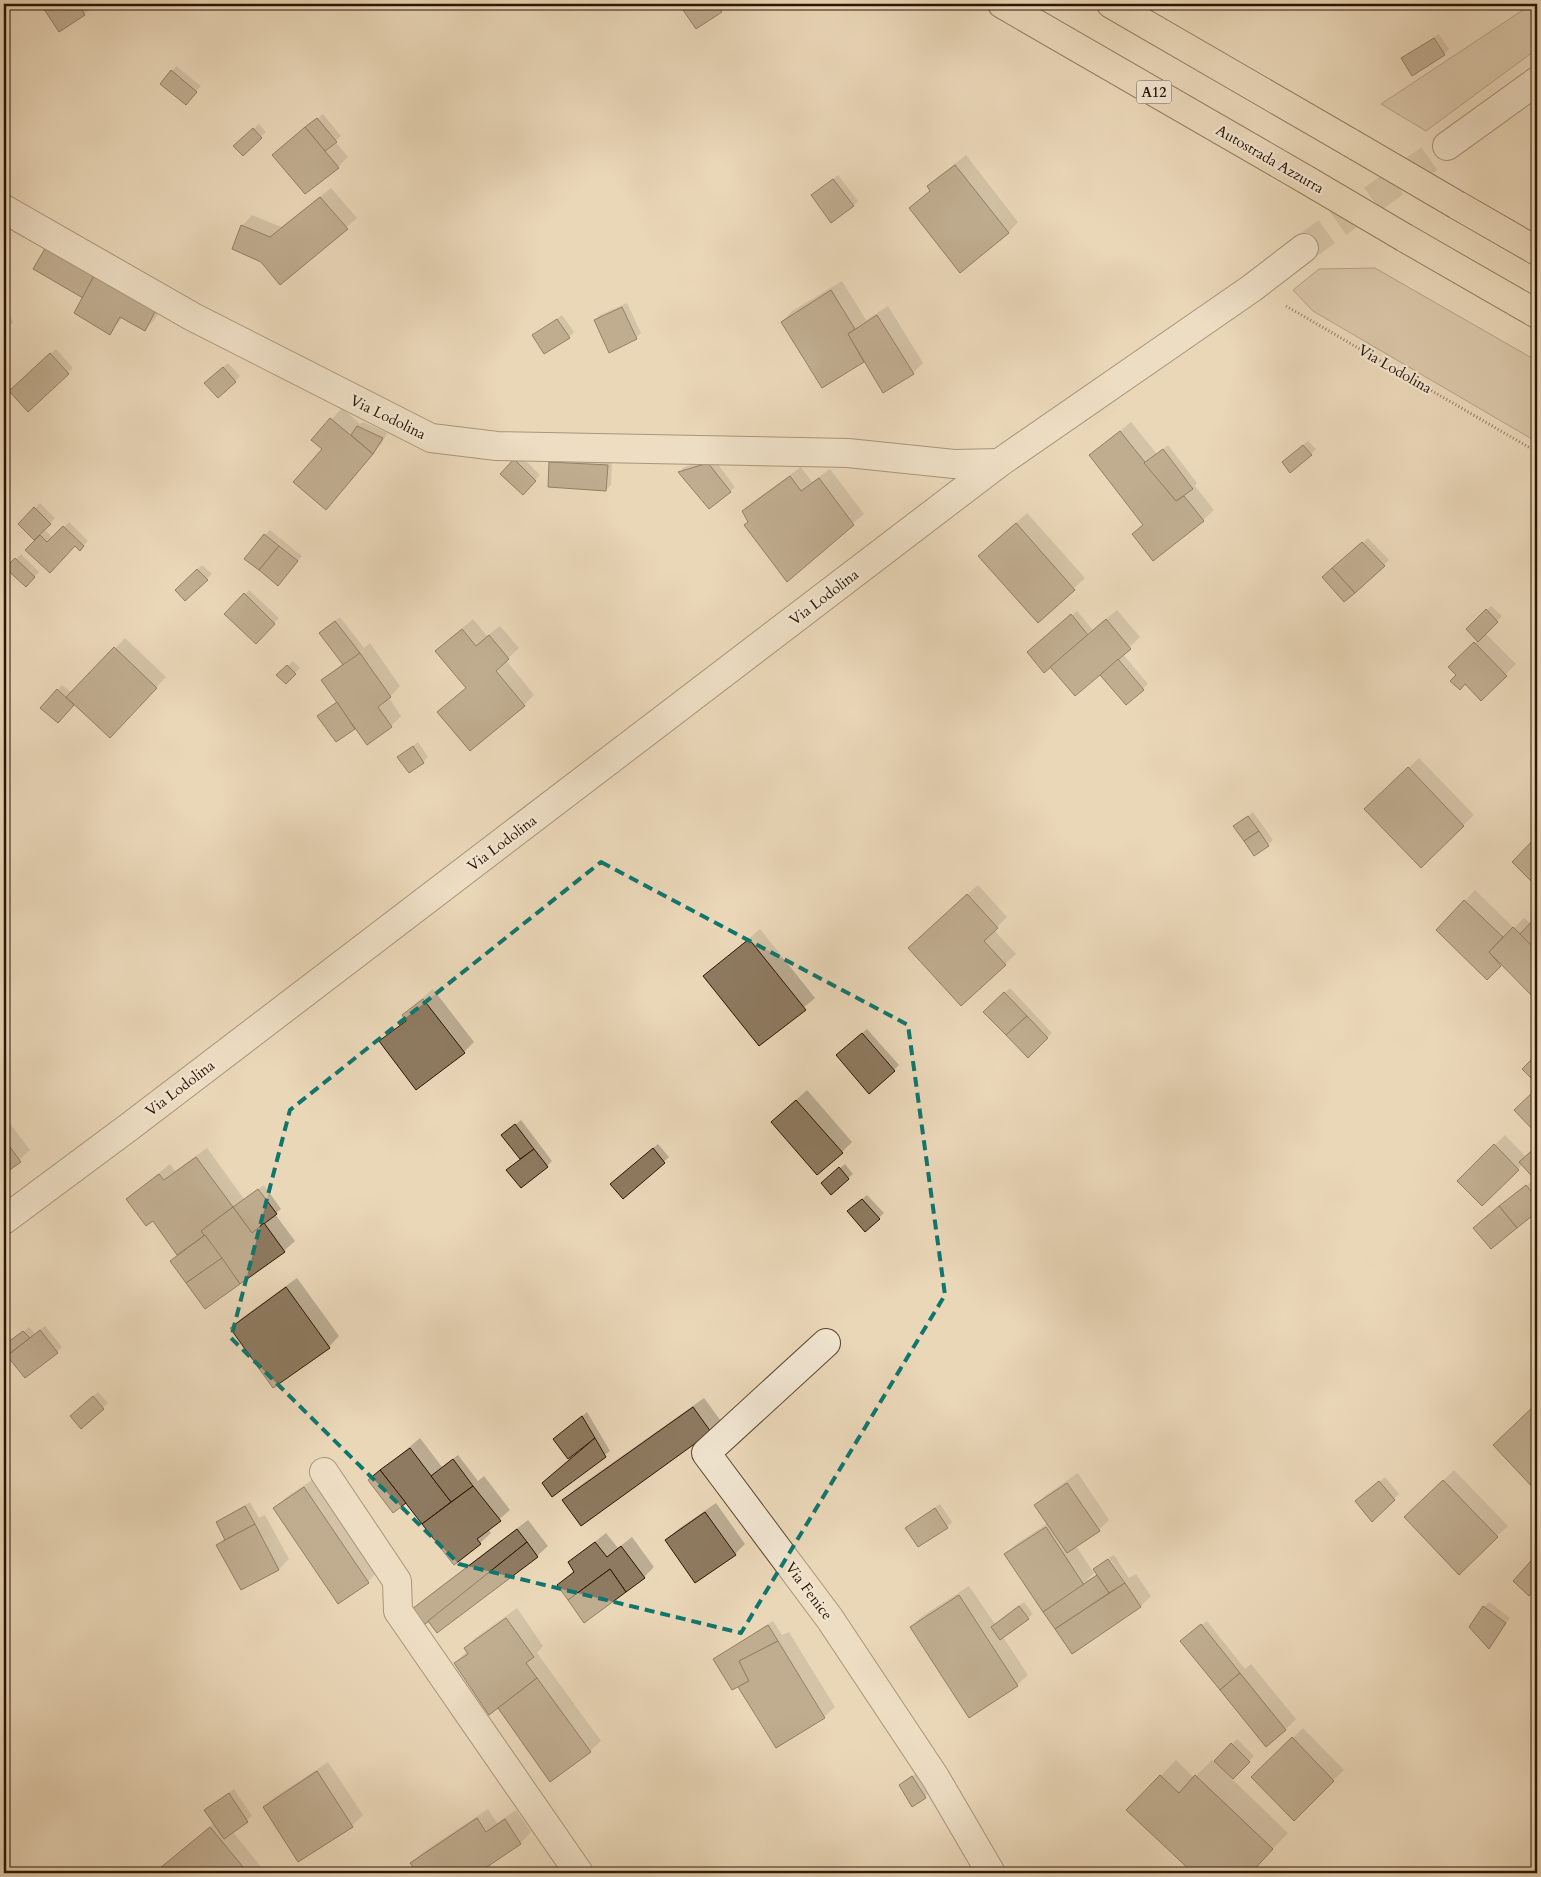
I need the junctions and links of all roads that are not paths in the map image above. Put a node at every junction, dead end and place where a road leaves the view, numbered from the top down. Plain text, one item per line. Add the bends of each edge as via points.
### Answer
1 (1002, 4) edge
2 (1111, 4) edge
3 (1537, 81) edge
4 (1447, 146) tunnel mouth
5 (4, 209) edge
6 (1304, 248) tunnel mouth
7 (1537, 251) edge
8 (1537, 314) edge
9 (999, 463) junction
10 (4, 1220) edge
11 (826, 1343) dead end
12 (324, 1472) dead end
13 (579, 1873) edge
14 (991, 1873) edge

1 - 8 highway, Autostrada Azzurra / A12, bridge
2 - 7 highway, bridge
3 - 4 street
5 - 9 street, Via Lodolina via 193,317 431,438 497,446 848,453 954,464
6 - 9 street, Via Lodolina via 1252,288
9 - 10 street, Via Lodolina via 153,1110
11 - 14 street, Via Fenice via 706,1453 830,1619 935,1777
12 - 13 street via 397,1581 398,1611

